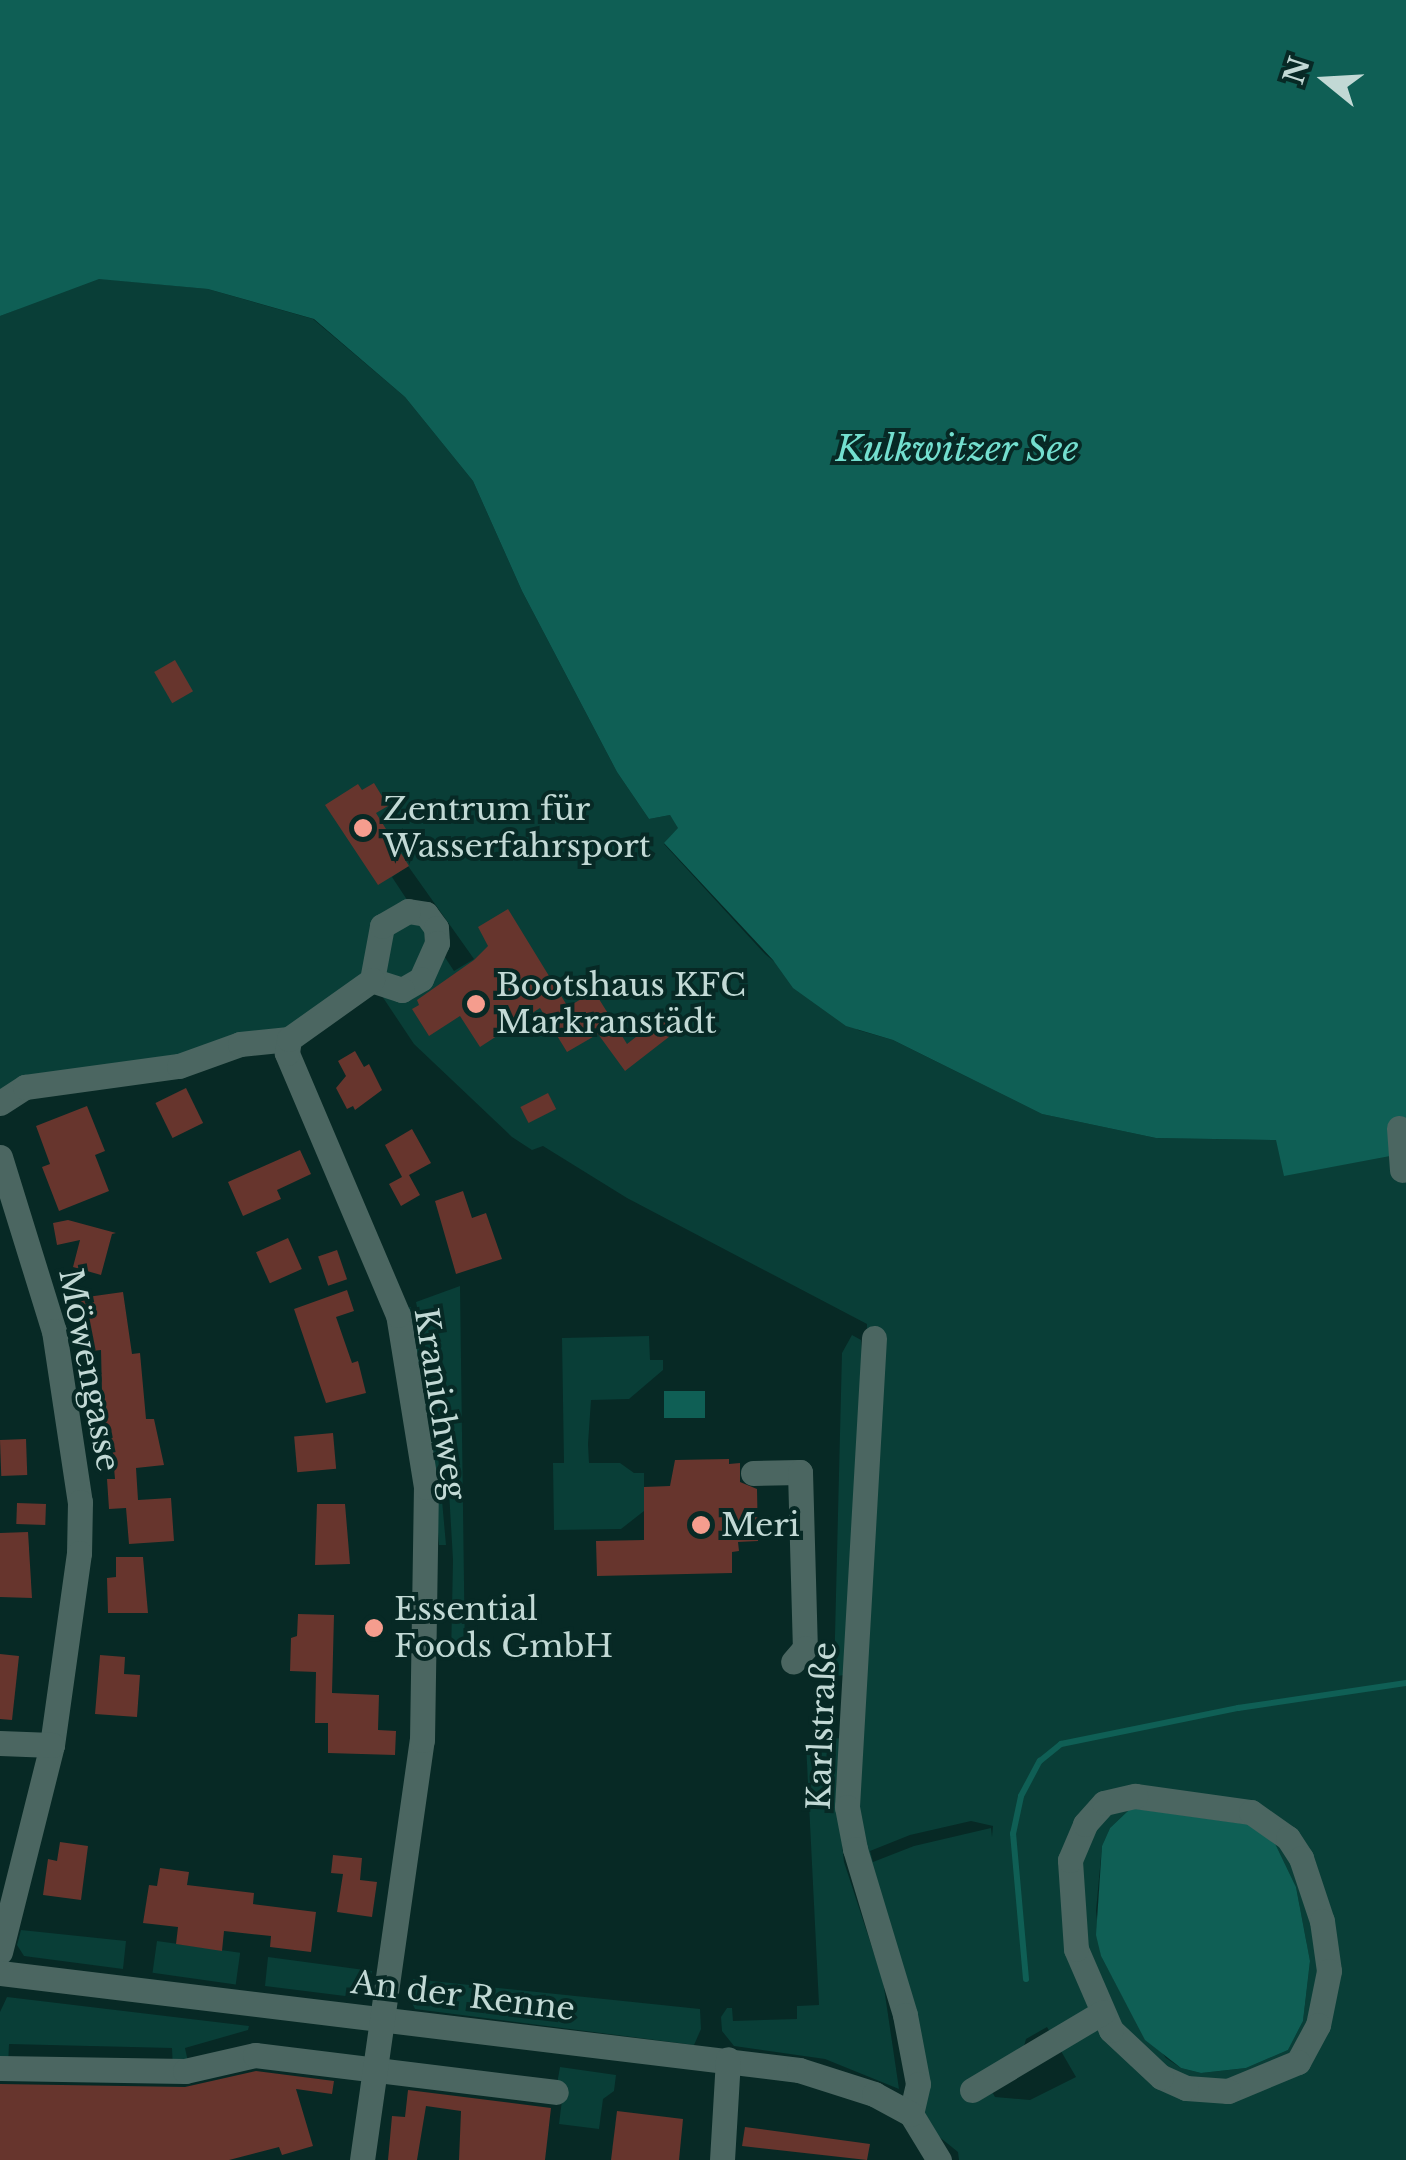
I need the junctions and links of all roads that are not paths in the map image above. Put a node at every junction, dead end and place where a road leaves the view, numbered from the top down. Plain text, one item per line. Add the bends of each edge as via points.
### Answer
1 (372, 980) dead end
2 (289, 1038) junction
3 (0, 1103) edge
4 (1399, 1128) dead end
5 (0, 1157) edge
6 (1402, 1170) dead end
7 (874, 1338) dead end
8 (753, 1473) dead end
9 (792, 1662) dead end
10 (0, 1743) edge
11 (52, 1745) junction
12 (0, 1952) edge
13 (0, 1973) edge
14 (1103, 2012) junction
15 (383, 2020) junction
16 (728, 2059) junction
17 (0, 2068) edge
18 (377, 2068) junction
19 (972, 2090) dead end
20 (556, 2092) dead end
21 (911, 2114) junction
22 (362, 2160) edge
23 (722, 2160) edge
24 (939, 2160) edge

1 - 2 street
2 - 3 street via 240,1044 179,1066 25,1087
2 - 15 street, Kranichweg via 287,1052 398,1315 426,1487 422,1740
4 - 6 street
5 - 11 street, Möwengasse via 54,1330 80,1502
7 - 21 street, Karlstraße via 847,1808 905,2015 918,2084
8 - 9 street via 800,1472 804,1648
10 - 11 street
11 - 12 street, Möwengasse
13 - 15 street, An der Renne
14 - 14 street via 1138,2059 1186,2088 1228,2090 1298,2062 1318,2025 1329,1972 1312,1880 1288,1838 1251,1812 1219,1806 1135,1796 1104,1804 1086,1824 1070,1860 1076,1949
14 - 19 street
15 - 16 street, An der Renne
15 - 18 street, Kranichweg
16 - 21 street, An der Renne via 834,2080
16 - 23 street
17 - 18 street via 184,2071 254,2055
18 - 20 street
18 - 22 street, Kranichweg
21 - 24 street

